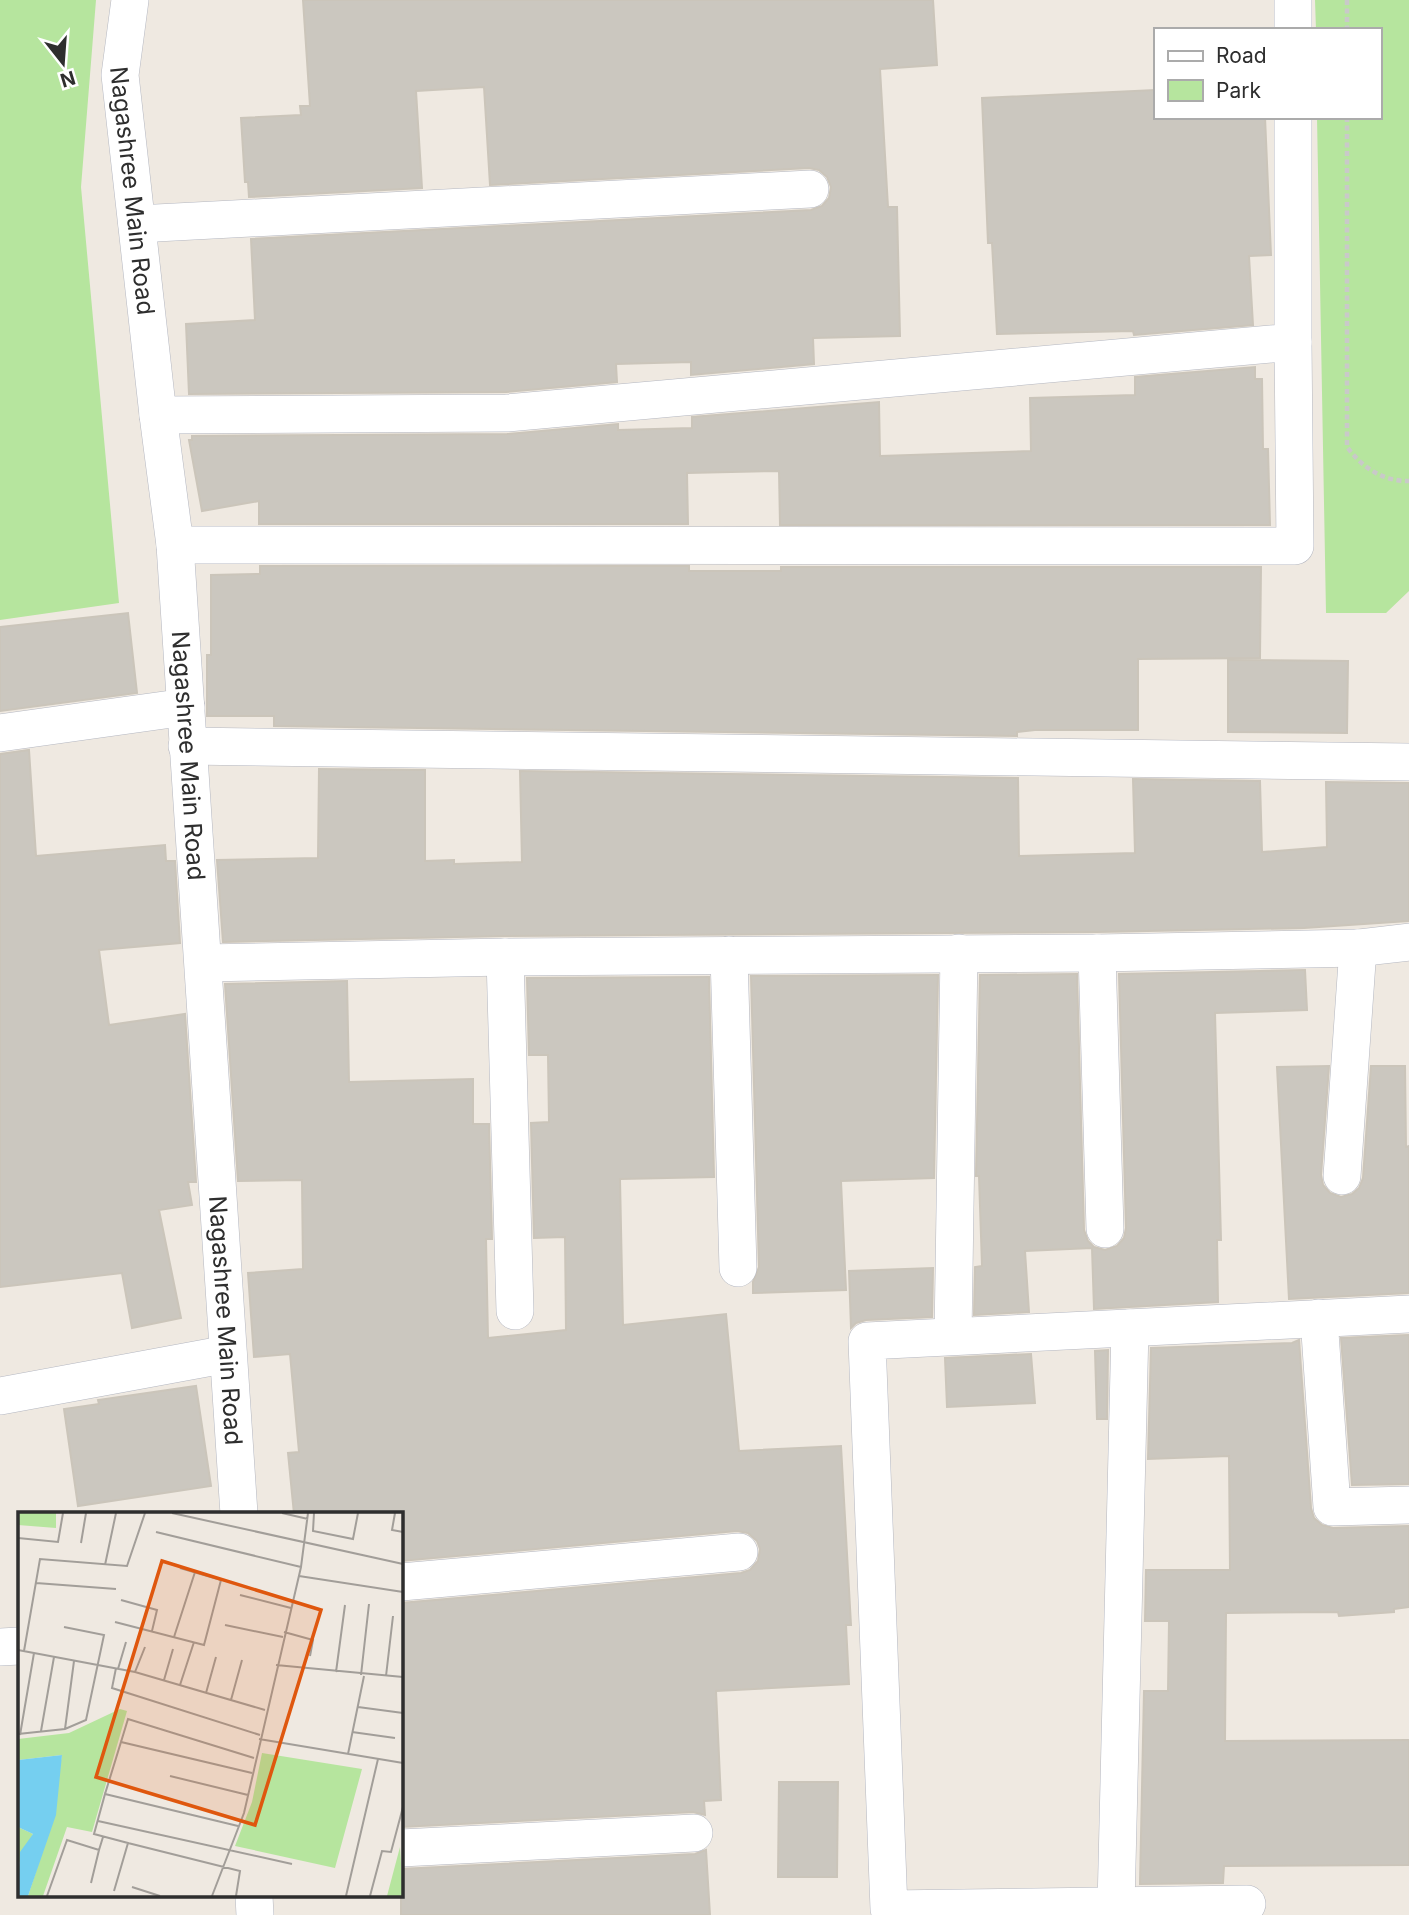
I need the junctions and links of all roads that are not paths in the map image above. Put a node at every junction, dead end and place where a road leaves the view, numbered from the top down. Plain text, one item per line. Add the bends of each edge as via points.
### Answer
1 (130, 0) edge
2 (1293, 0) edge
3 (1293, 28) edge
4 (1293, 119) edge
5 (810, 189) dead end
6 (137, 224) junction
7 (1293, 342) junction
8 (158, 415) junction
9 (176, 545) junction
10 (186, 707) junction
11 (0, 733) edge
12 (187, 746) junction
13 (1409, 762) edge
14 (1409, 942) edge
15 (1358, 948) junction
16 (959, 953) junction
17 (1097, 953) junction
18 (729, 955) junction
19 (505, 957) junction
20 (204, 963) junction
21 (1342, 1176) dead end
22 (1105, 1229) dead end
23 (738, 1268) dead end
24 (515, 1311) dead end
25 (1409, 1314) edge
26 (1319, 1318) junction
27 (1130, 1328) junction
28 (953, 1336) junction
29 (228, 1354) junction
30 (0, 1396) edge
31 (1409, 1505) edge
32 (239, 1512) edge
33 (739, 1552) dead end
34 (402, 1582) edge
35 (18, 1646) edge
36 (0, 1647) edge
37 (694, 1833) dead end
38 (402, 1848) edge
39 (1247, 1904) dead end
40 (1116, 1906) junction

1 - 6 street, Nagashree Main Road via 120,75
2 - 3 street
4 - 7 street
5 - 6 street
6 - 8 street, Nagashree Main Road
7 - 8 street via 507,413
7 - 9 street via 1295,547
8 - 9 street, Nagashree Main Road
9 - 10 street, Nagashree Main Road
10 - 11 street
10 - 12 street, Nagashree Main Road
12 - 13 street
12 - 20 street, Nagashree Main Road
14 - 15 street
15 - 17 street
15 - 21 street
16 - 17 street
16 - 18 street
16 - 28 street
17 - 22 street
18 - 19 street
18 - 23 street
19 - 20 street
19 - 24 street
20 - 29 street, Nagashree Main Road
25 - 26 street
26 - 27 street
26 - 31 street via 1332,1507
27 - 28 street
27 - 40 street
28 - 40 street via 867,1341 889,1909
29 - 30 street
29 - 32 street, Nagashree Main Road
33 - 34 street
35 - 36 street
37 - 38 street
39 - 40 street

